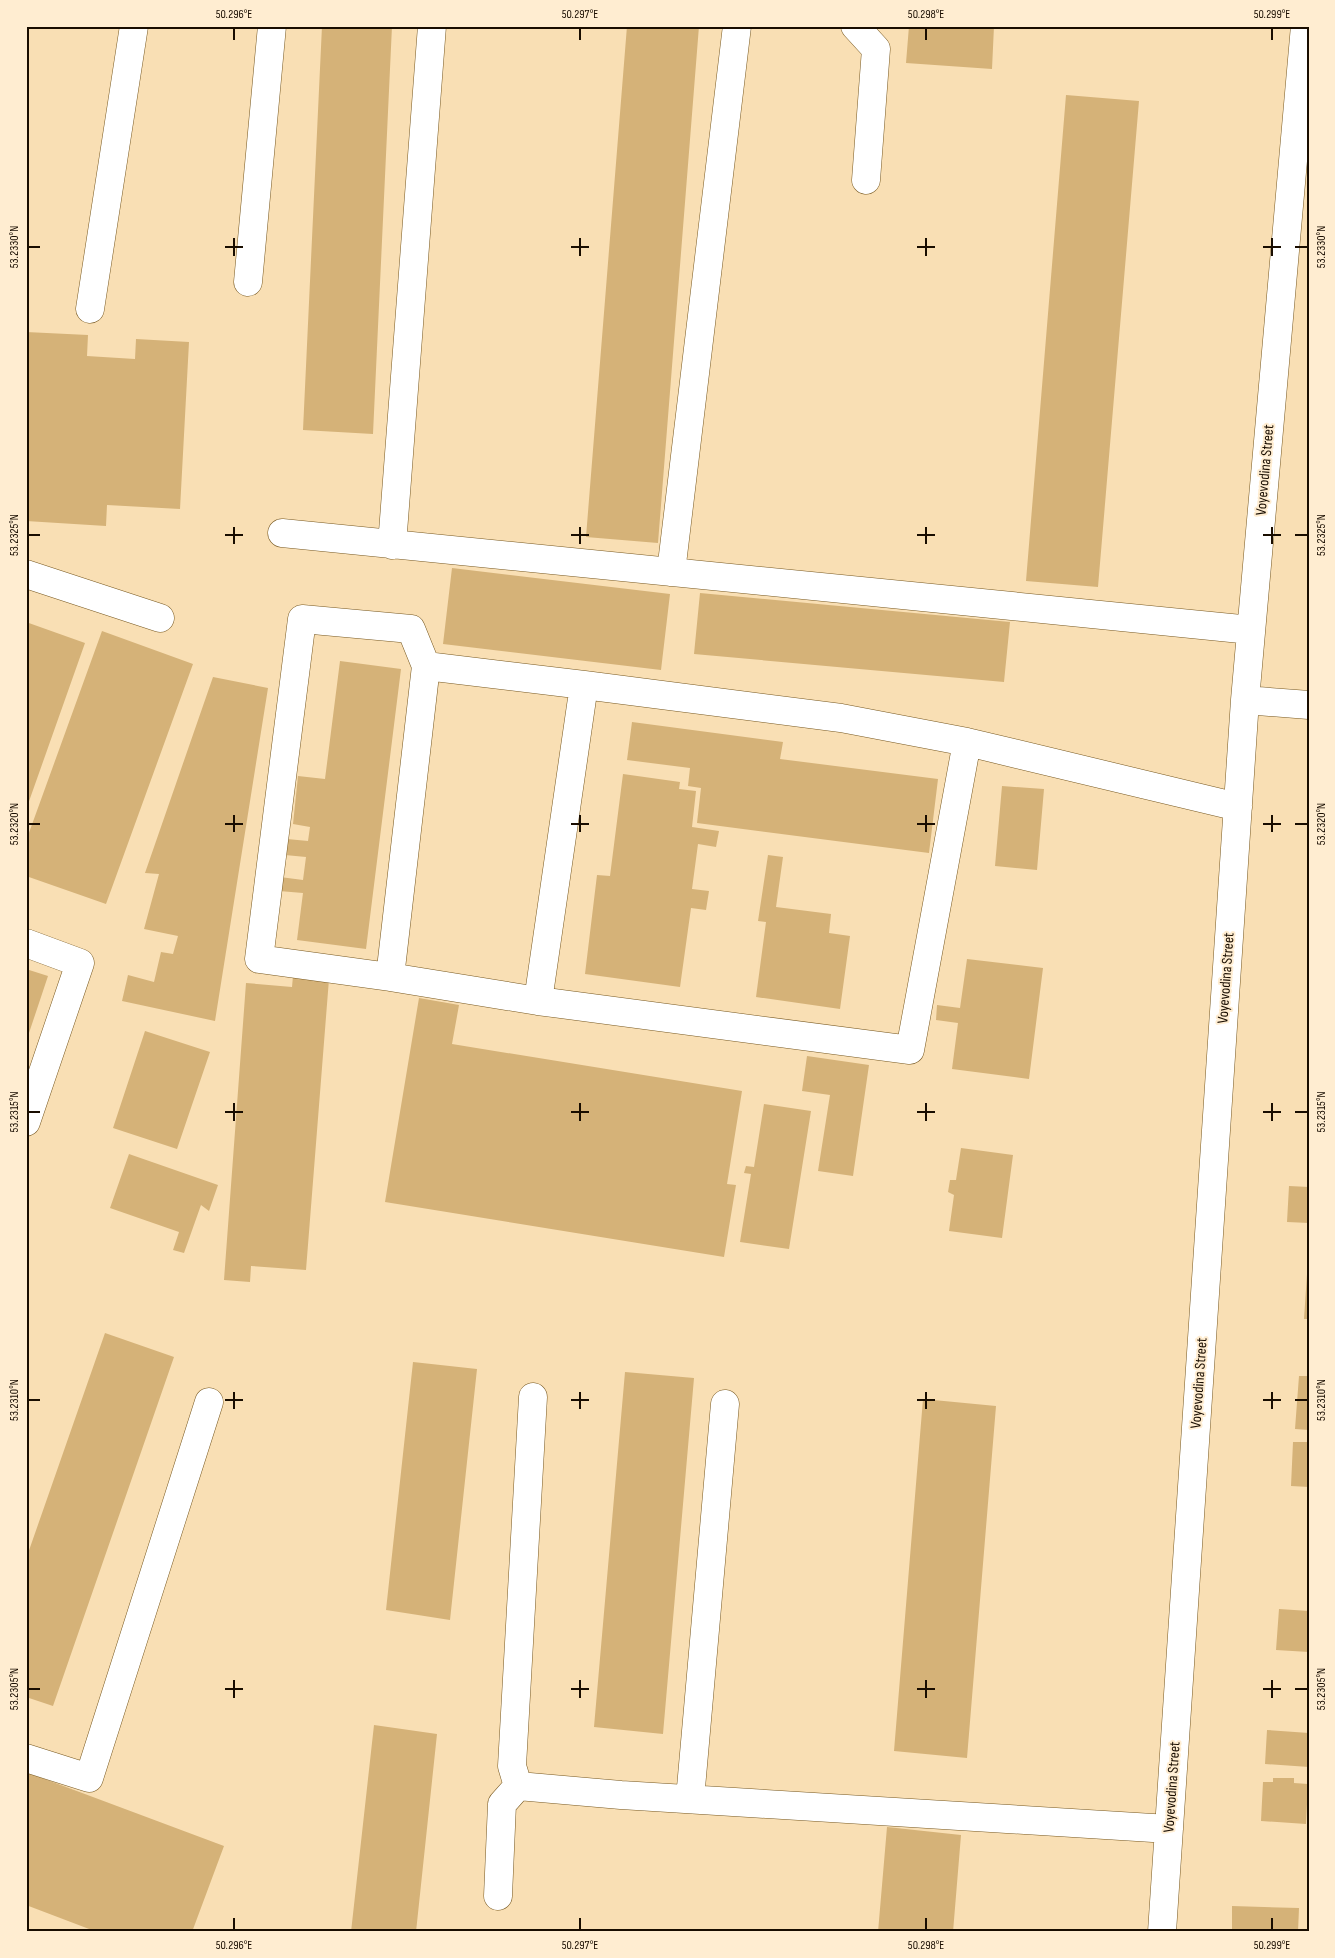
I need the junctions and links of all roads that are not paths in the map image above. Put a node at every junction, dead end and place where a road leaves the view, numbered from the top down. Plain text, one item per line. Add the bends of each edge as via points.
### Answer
1 (134, 26) edge
2 (272, 26) edge
3 (432, 26) edge
4 (737, 26) edge
5 (855, 26) edge
6 (1305, 26) edge
7 (866, 180) dead end
8 (248, 282) dead end
9 (90, 309) dead end
10 (282, 533) dead end
11 (392, 544) junction
12 (671, 572) junction
13 (26, 574) edge
14 (160, 618) dead end
15 (1251, 630) junction
16 (426, 666) junction
17 (584, 685) junction
18 (1245, 700) junction
19 (1309, 704) edge
20 (967, 742) junction
21 (1238, 807) junction
22 (26, 943) edge
23 (390, 977) junction
24 (538, 1001) junction
25 (26, 1122) edge
26 (533, 1397) dead end
27 (209, 1402) dead end
28 (726, 1404) dead end
29 (26, 1758) edge
30 (518, 1786) junction
31 (690, 1800) junction
32 (1169, 1829) junction
33 (498, 1896) dead end
34 (1162, 1932) edge

1 - 9 street
2 - 8 street
3 - 11 street
4 - 12 street
5 - 7 street via 876,49
6 - 15 street, Voyevodina Street
10 - 11 street
11 - 12 street
12 - 15 street
13 - 14 street
15 - 18 street, Voyevodina Street
16 - 17 street
16 - 23 street
16 - 23 street via 411,629 302,619 259,959
17 - 20 street via 841,718
17 - 24 street
18 - 19 street
18 - 21 street, Voyevodina Street
20 - 21 street
20 - 24 street via 910,1050
21 - 32 street, Voyevodina Street
22 - 25 street via 80,963
23 - 24 street
26 - 30 street via 512,1766
27 - 29 street via 90,1778
28 - 31 street
30 - 31 street
30 - 33 street via 502,1804
31 - 32 street
32 - 34 street, Voyevodina Street

